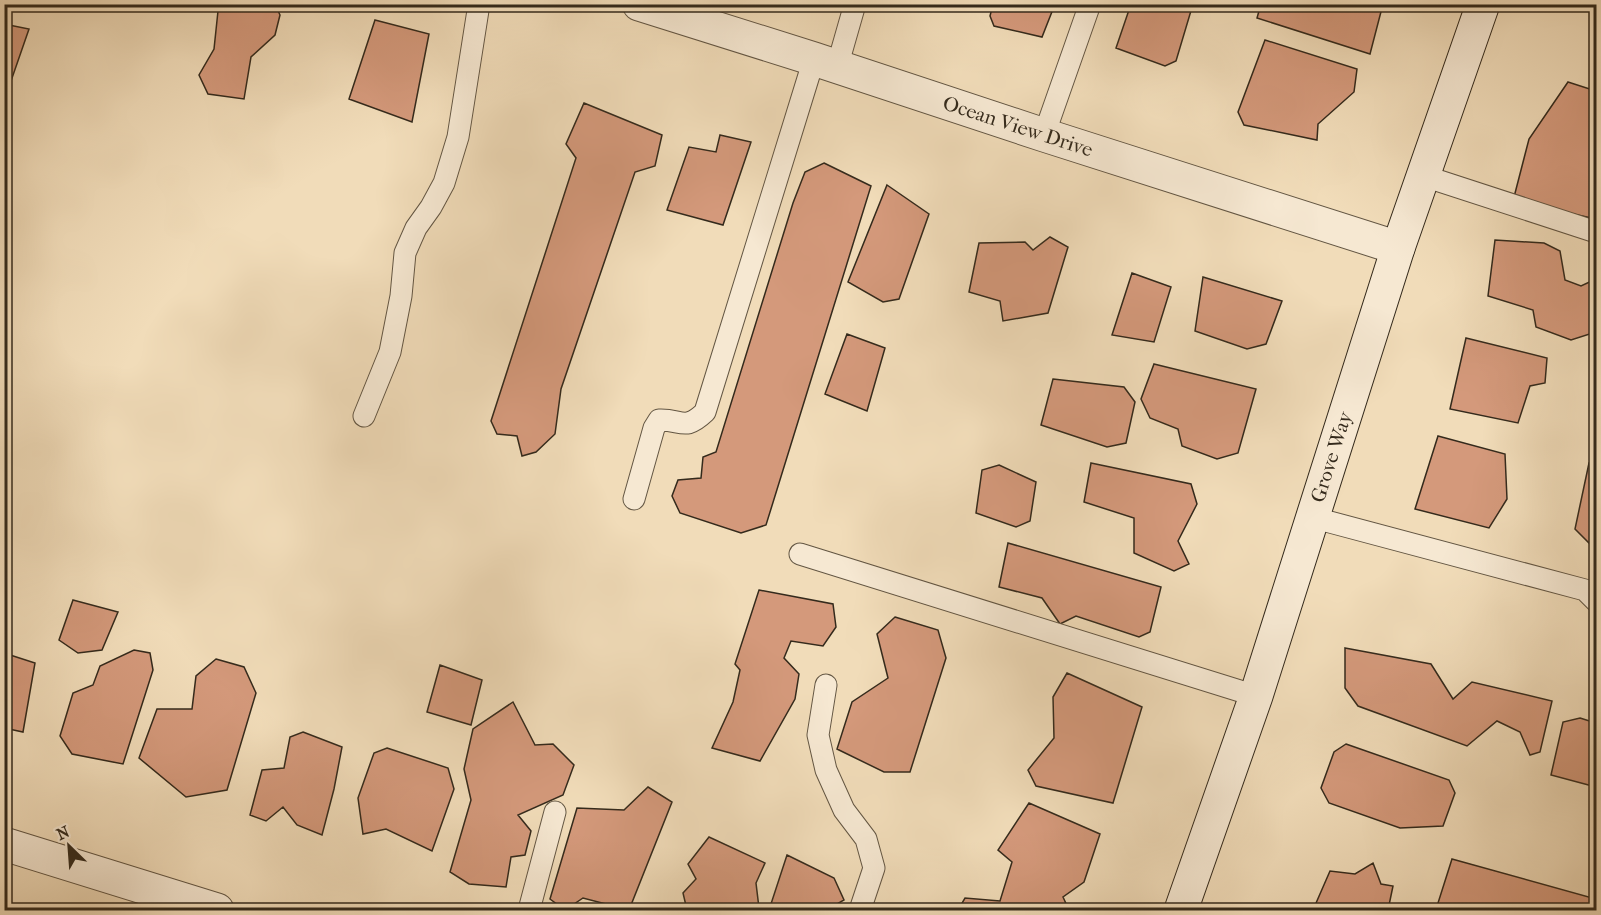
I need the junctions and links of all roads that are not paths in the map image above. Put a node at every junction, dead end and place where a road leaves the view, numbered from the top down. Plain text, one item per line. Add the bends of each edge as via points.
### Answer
1 (479, 4) edge
2 (639, 4) edge
3 (855, 4) edge
4 (1090, 4) edge
5 (1483, 4) edge
6 (826, 63) junction
7 (1044, 135) junction
8 (1424, 176) junction
9 (1596, 232) edge
10 (1398, 248) junction
11 (364, 416) dead end
12 (634, 499) dead end
13 (1311, 517) junction
14 (800, 554) dead end
15 (1596, 601) edge
16 (826, 685) dead end
17 (1256, 696) junction
18 (555, 812) dead end
19 (4, 844) edge
20 (217, 910) edge
21 (529, 910) edge
22 (860, 910) edge
23 (1181, 910) edge

1 - 11 lane via 458,137 444,183 405,253 390,352
2 - 6 street, Ocean View Drive
3 - 6 lane
4 - 7 lane
5 - 8 street, Grove Way
6 - 7 street, Ocean View Drive
6 - 12 lane via 705,412 695,421 681,424 659,420
7 - 10 street, Ocean View Drive
8 - 9 lane
8 - 10 street, Grove Way
10 - 13 street, Grove Way
13 - 15 lane via 1585,590
13 - 17 street, Grove Way
14 - 17 lane
16 - 22 lane via 818,735 826,770 844,810 866,839 874,868
17 - 23 street, Grove Way
18 - 21 lane
19 - 20 street

